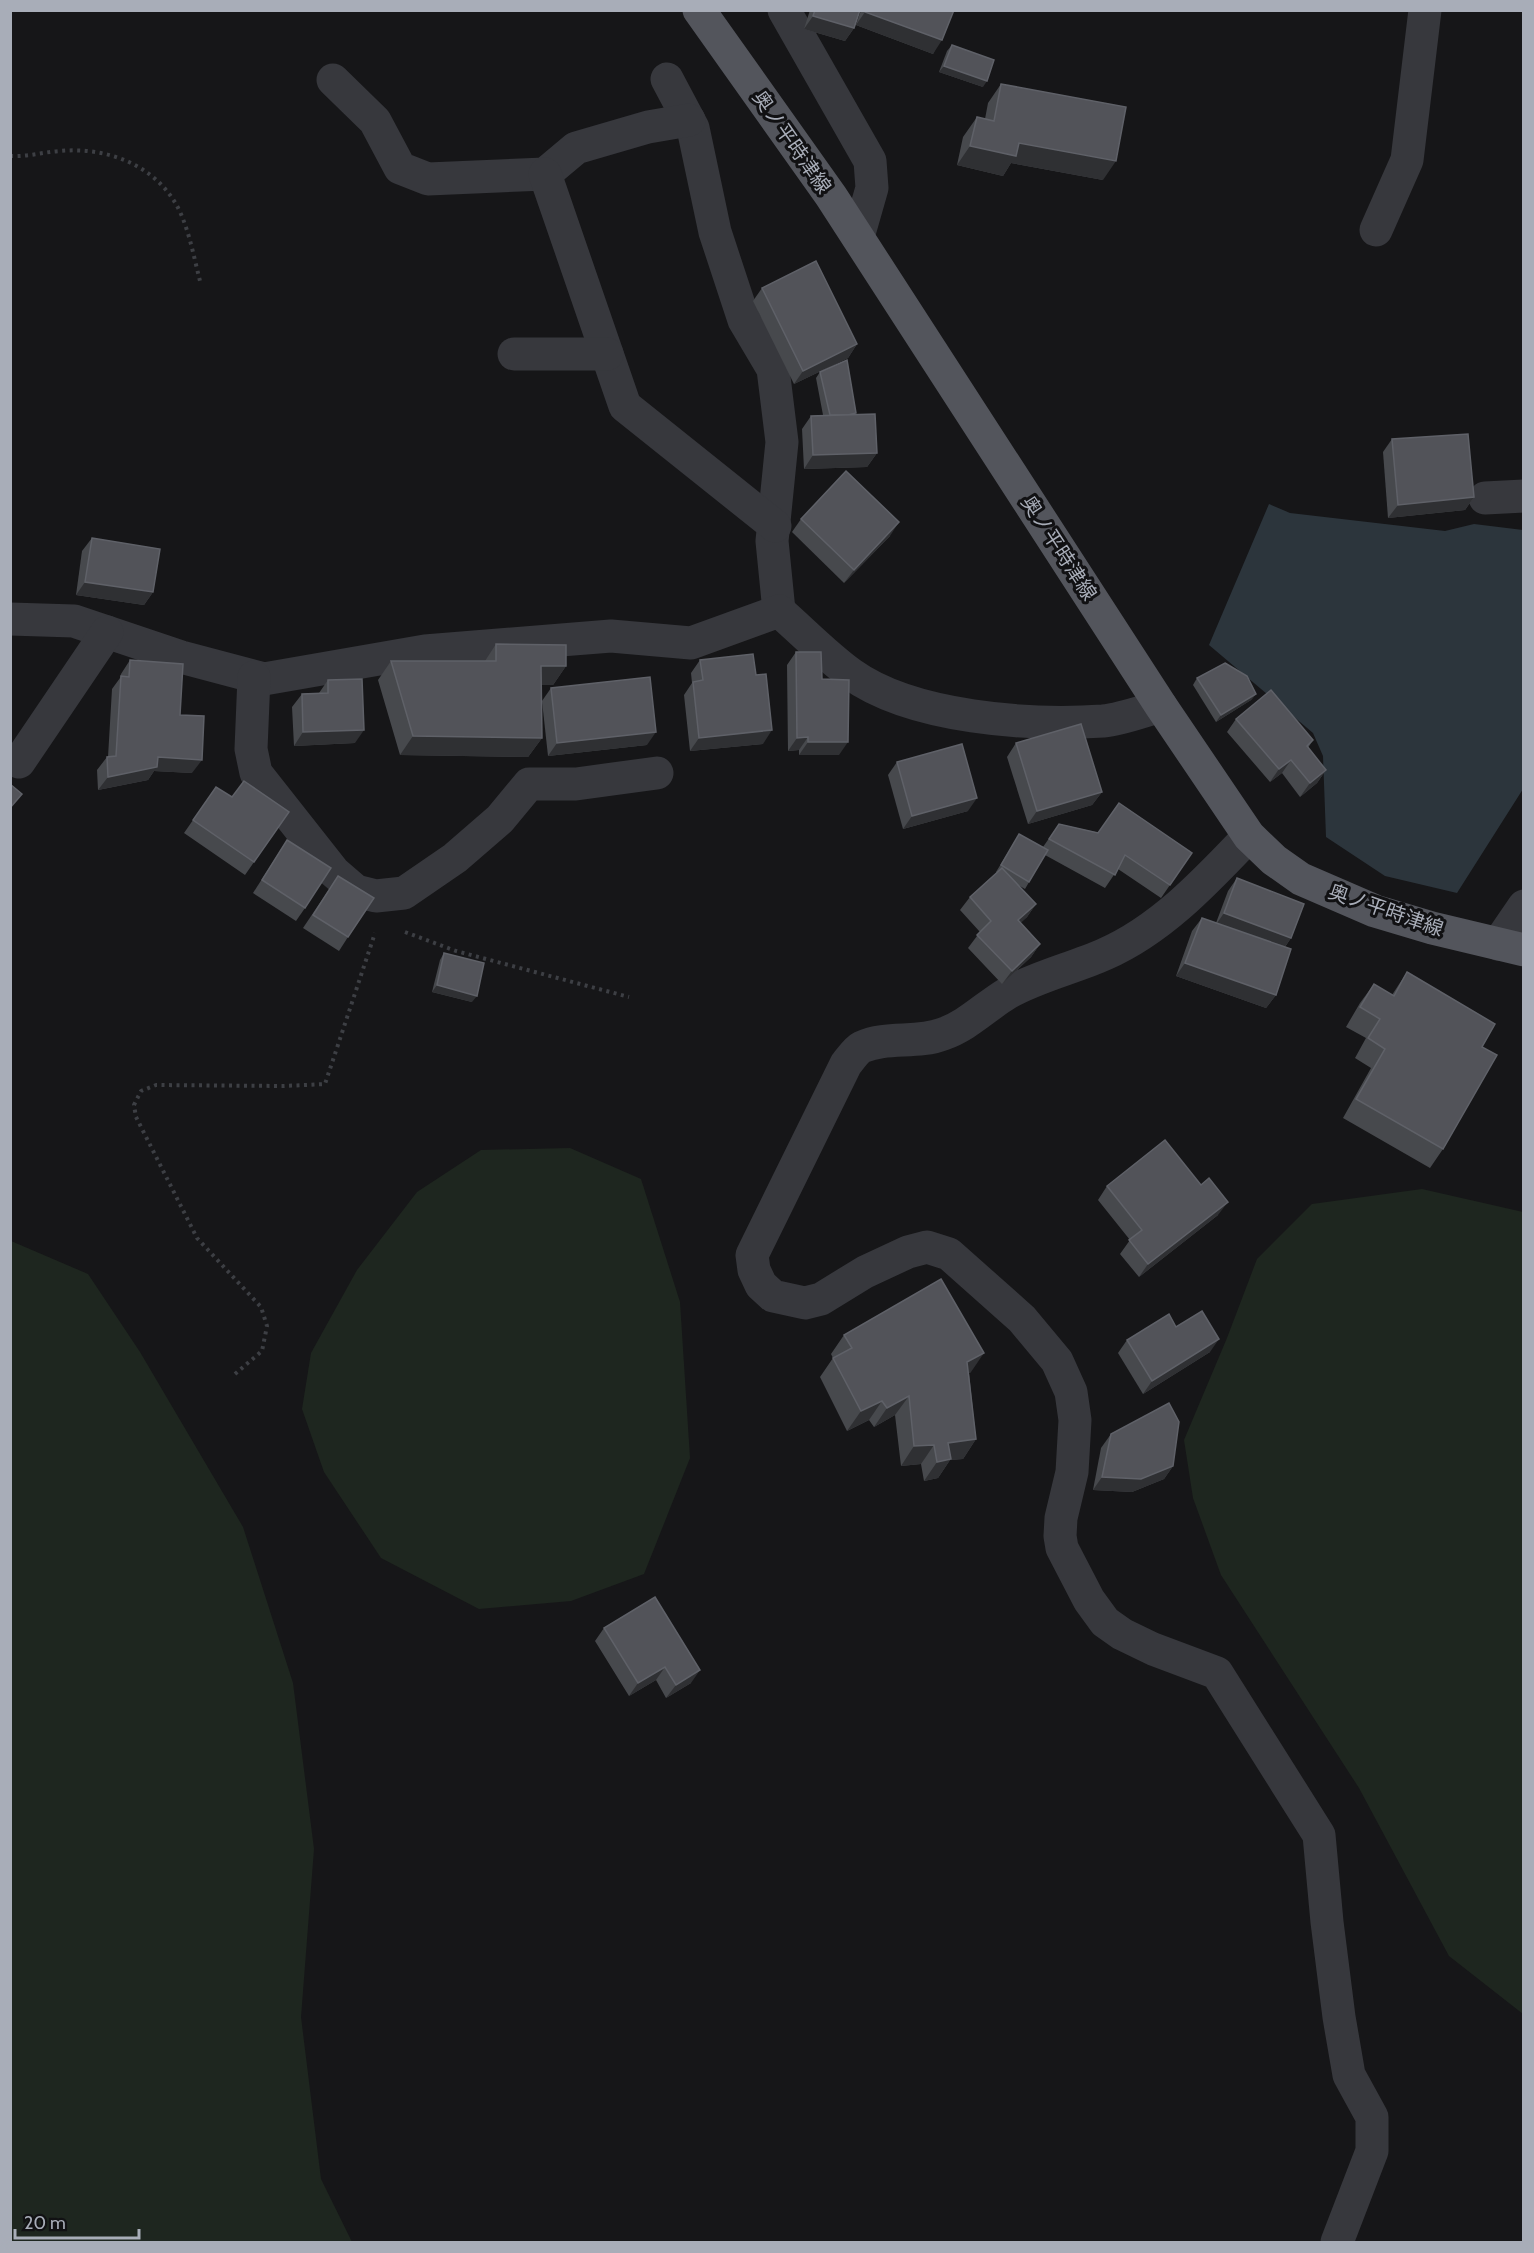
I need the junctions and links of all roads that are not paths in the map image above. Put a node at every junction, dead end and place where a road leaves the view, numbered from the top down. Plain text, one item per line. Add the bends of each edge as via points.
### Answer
1 (699, 10) edge
2 (784, 10) edge
3 (1425, 10) edge
4 (333, 80) dead end
5 (667, 80) dead end
6 (689, 120) junction
7 (545, 174) junction
8 (1376, 230) dead end
9 (858, 237) junction
10 (514, 354) dead end
11 (607, 354) junction
12 (1524, 496) edge
13 (1485, 498) dead end
14 (775, 526) junction
15 (779, 611) junction
16 (10, 619) edge
17 (107, 632) junction
18 (254, 676) junction
19 (1161, 706) junction
20 (19, 762) dead end
21 (657, 773) dead end
22 (1249, 836) junction
23 (1524, 906) edge
24 (1511, 947) edge
25 (1337, 2242) edge

1 - 9 main road, 奥ノ平時津線
2 - 9 street via 870,160 872,188
3 - 8 street via 1407,160
4 - 7 street via 375,121 400,168 428,179
5 - 6 street
6 - 7 street via 648,127 576,148
6 - 14 street via 715,232 744,320 773,369 782,442
7 - 11 street
9 - 19 main road, 奥ノ平時津線
10 - 11 street
11 - 14 street via 625,406
12 - 13 street
14 - 15 street via 772,541
15 - 18 street via 691,643 611,636 425,651 264,679
15 - 19 street via 852,675 892,696 934,710 1021,721 1105,721
16 - 17 street via 74,621
17 - 18 street
17 - 20 street
18 - 21 street via 251,749 256,772 334,872 357,891 376,896 383,909 455,858 500,819 529,784 576,784
19 - 22 main road, 奥ノ平時津線
22 - 24 main road, 奥ノ平時津線 via 1301,879 1375,911
22 - 25 street via 1164,917 1107,954 1009,993 943,1034 860,1048 846,1064 752,1255 761,1286 773,1296 805,1303 820,1299 908,1252 927,1247 949,1254 1022,1319 1057,1360 1071,1392 1075,1420 1072,1472 1060,1536 1062,1548 1089,1600 1105,1622 1122,1634 1217,1673 1319,1835 1328,1934 1349,2074 1372,2116 1372,2151
23 - 24 street

